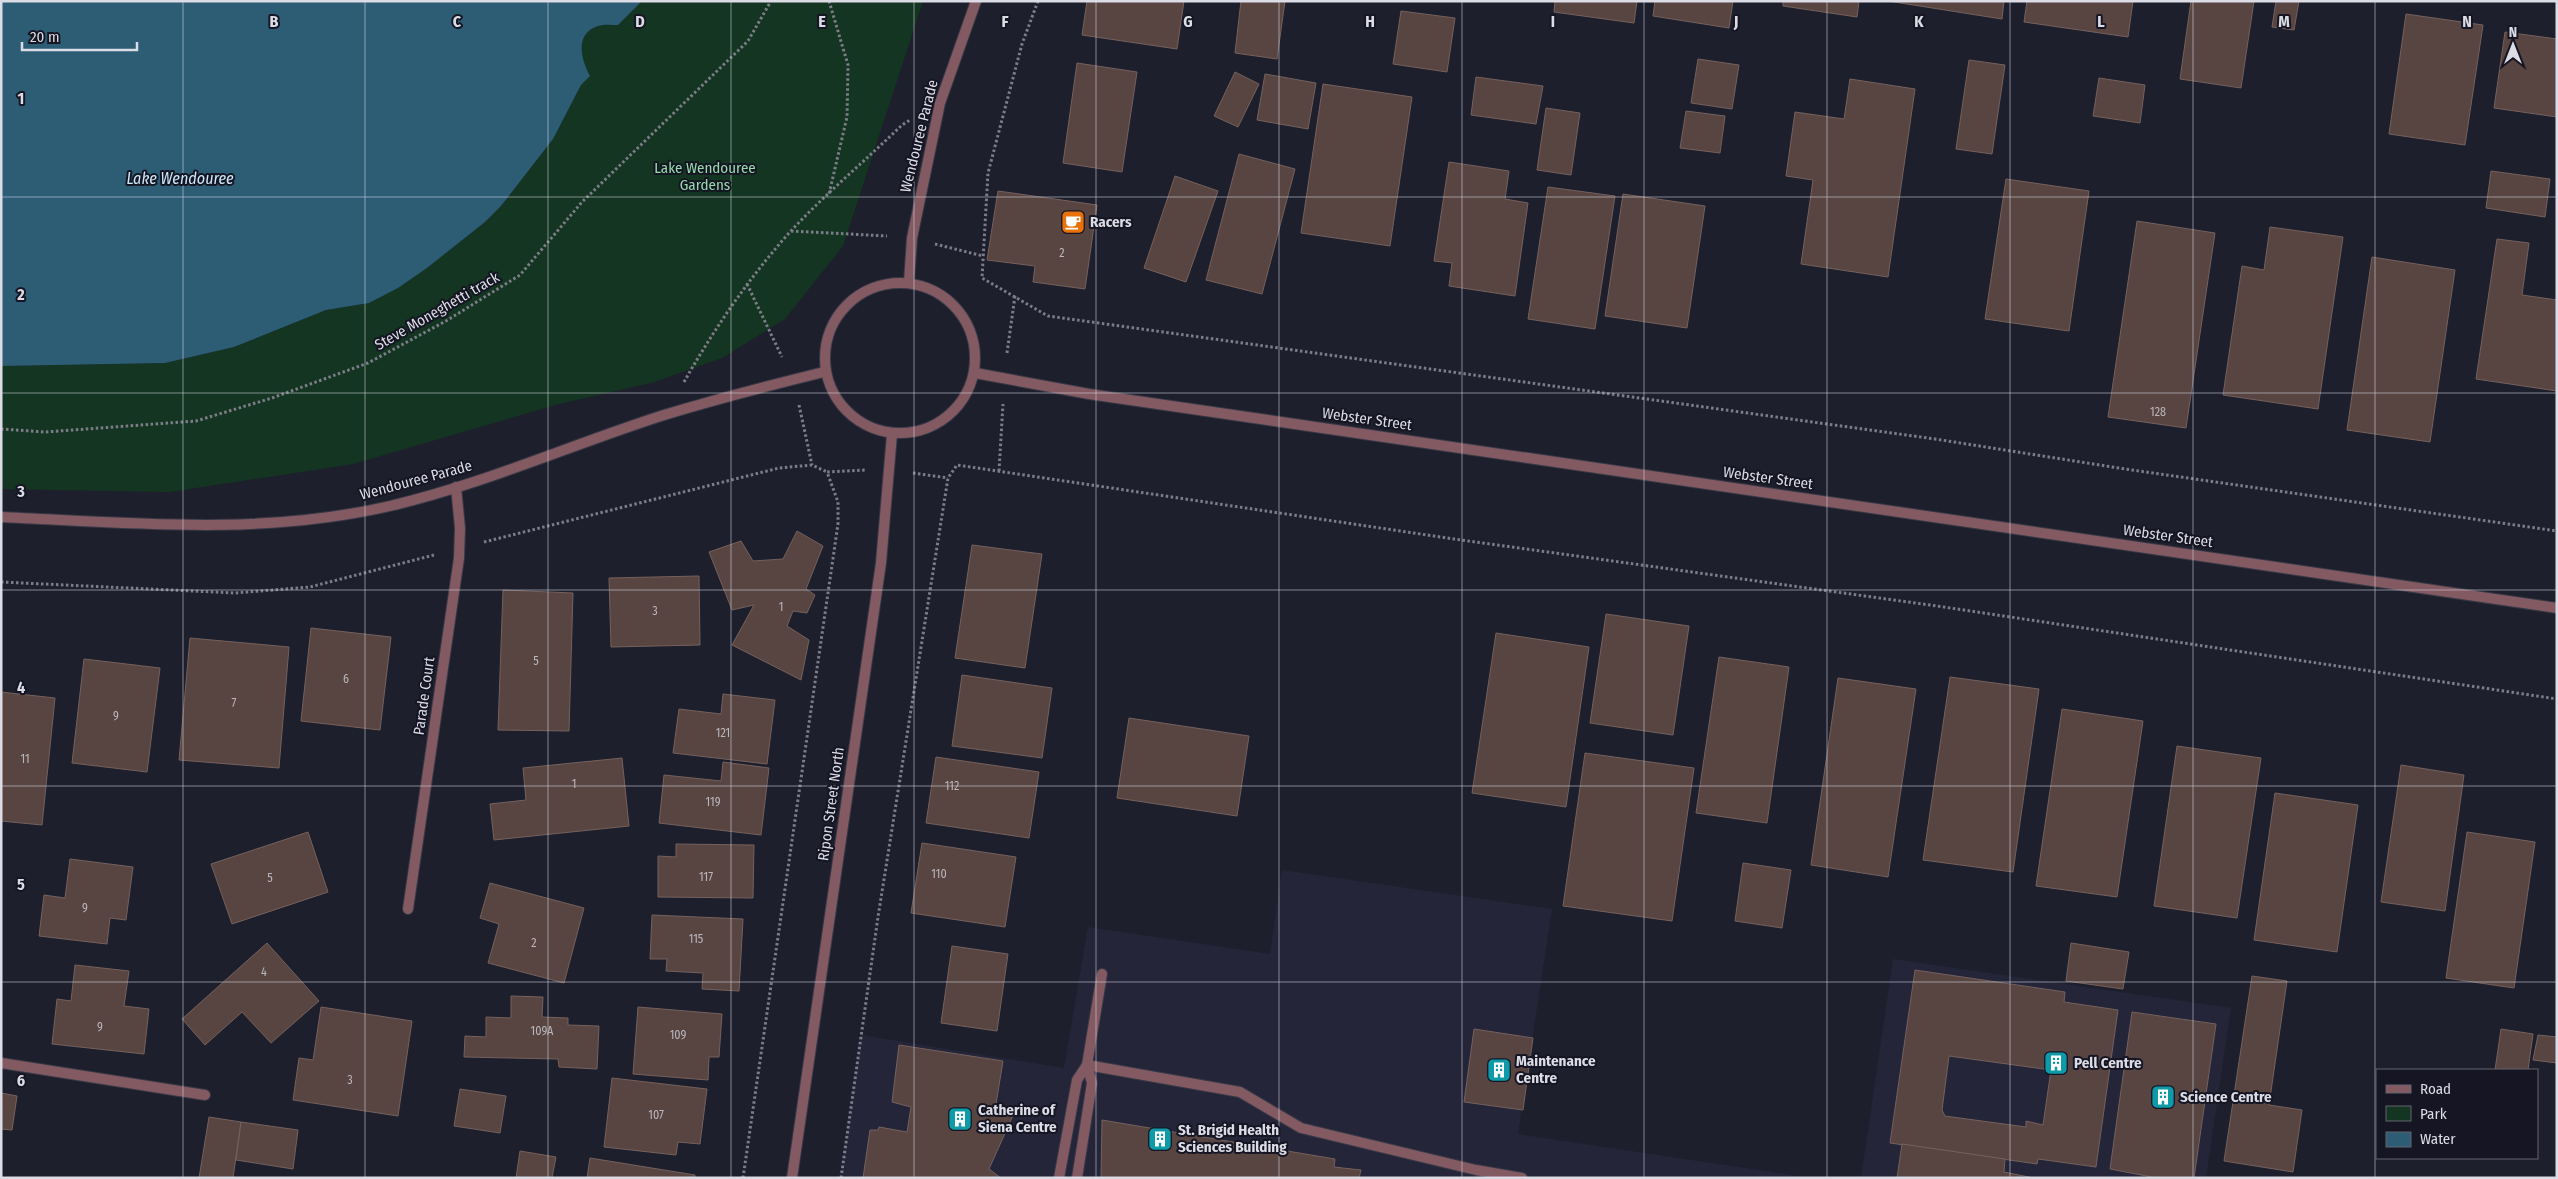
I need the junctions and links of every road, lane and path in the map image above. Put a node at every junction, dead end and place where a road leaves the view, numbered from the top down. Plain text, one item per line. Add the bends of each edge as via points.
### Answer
1 (771, 1) edge
2 (829, 1) edge
3 (976, 1) edge
4 (1038, 1) edge
5 (940, 103) junction
6 (829, 195) junction
7 (909, 282) junction
8 (824, 372) junction
9 (975, 373) junction
10 (665, 415) junction
11 (1, 429) edge
12 (892, 434) junction
13 (827, 472) dead end
14 (456, 487) junction
15 (838, 502) dead end
16 (1, 517) edge
17 (2557, 532) edge
18 (460, 548) junction
19 (1, 582) edge
20 (2557, 608) edge
21 (2557, 699) edge
22 (408, 909) dead end
23 (1102, 974) dead end
24 (1, 1063) edge
25 (1087, 1065) junction
26 (205, 1095) dead end
27 (743, 1178) edge
28 (792, 1178) edge
29 (841, 1178) edge
30 (1059, 1178) edge
31 (1076, 1178) edge
32 (1522, 1178) edge

1 - 11 path, Steve Moneghetti track via 748,40 582,202 520,275 446,321 368,363 196,421 45,432
2 - 6 path via 848,65 847,117
3 - 5 street, Wendouree Parade
4 - 17 path via 1022,44 988,173 982,278 1048,316 1935,439
5 - 6 path via 902,125
5 - 7 street, Wendouree Parade via 914,228
6 - 10 path via 791,231 756,272 701,351
7 - 8 street via 884,284 860,292 841,309 828,331 823,355
7 - 9 street via 933,289 953,303 968,324 975,348
8 - 10 street, Wendouree Parade
8 - 12 street via 836,400 852,416 870,428
9 - 12 street via 966,394 936,425 915,432
9 - 20 street, Webster Street via 1090,394
10 - 14 street, Wendouree Parade
12 - 28 street, Ripon Street North via 881,563
13 - 18 path via 812,466 779,468
14 - 16 street, Wendouree Parade via 390,506 282,524 215,526
14 - 18 street, Parade Court
15 - 27 path via 838,524
18 - 19 path via 310,587 235,593
18 - 22 street, Parade Court
21 - 29 path via 957,465 948,478 878,917
23 - 25 street
24 - 26 street
25 - 30 street via 1077,1080
25 - 31 street via 1092,1083
25 - 32 street via 1240,1092 1301,1128

